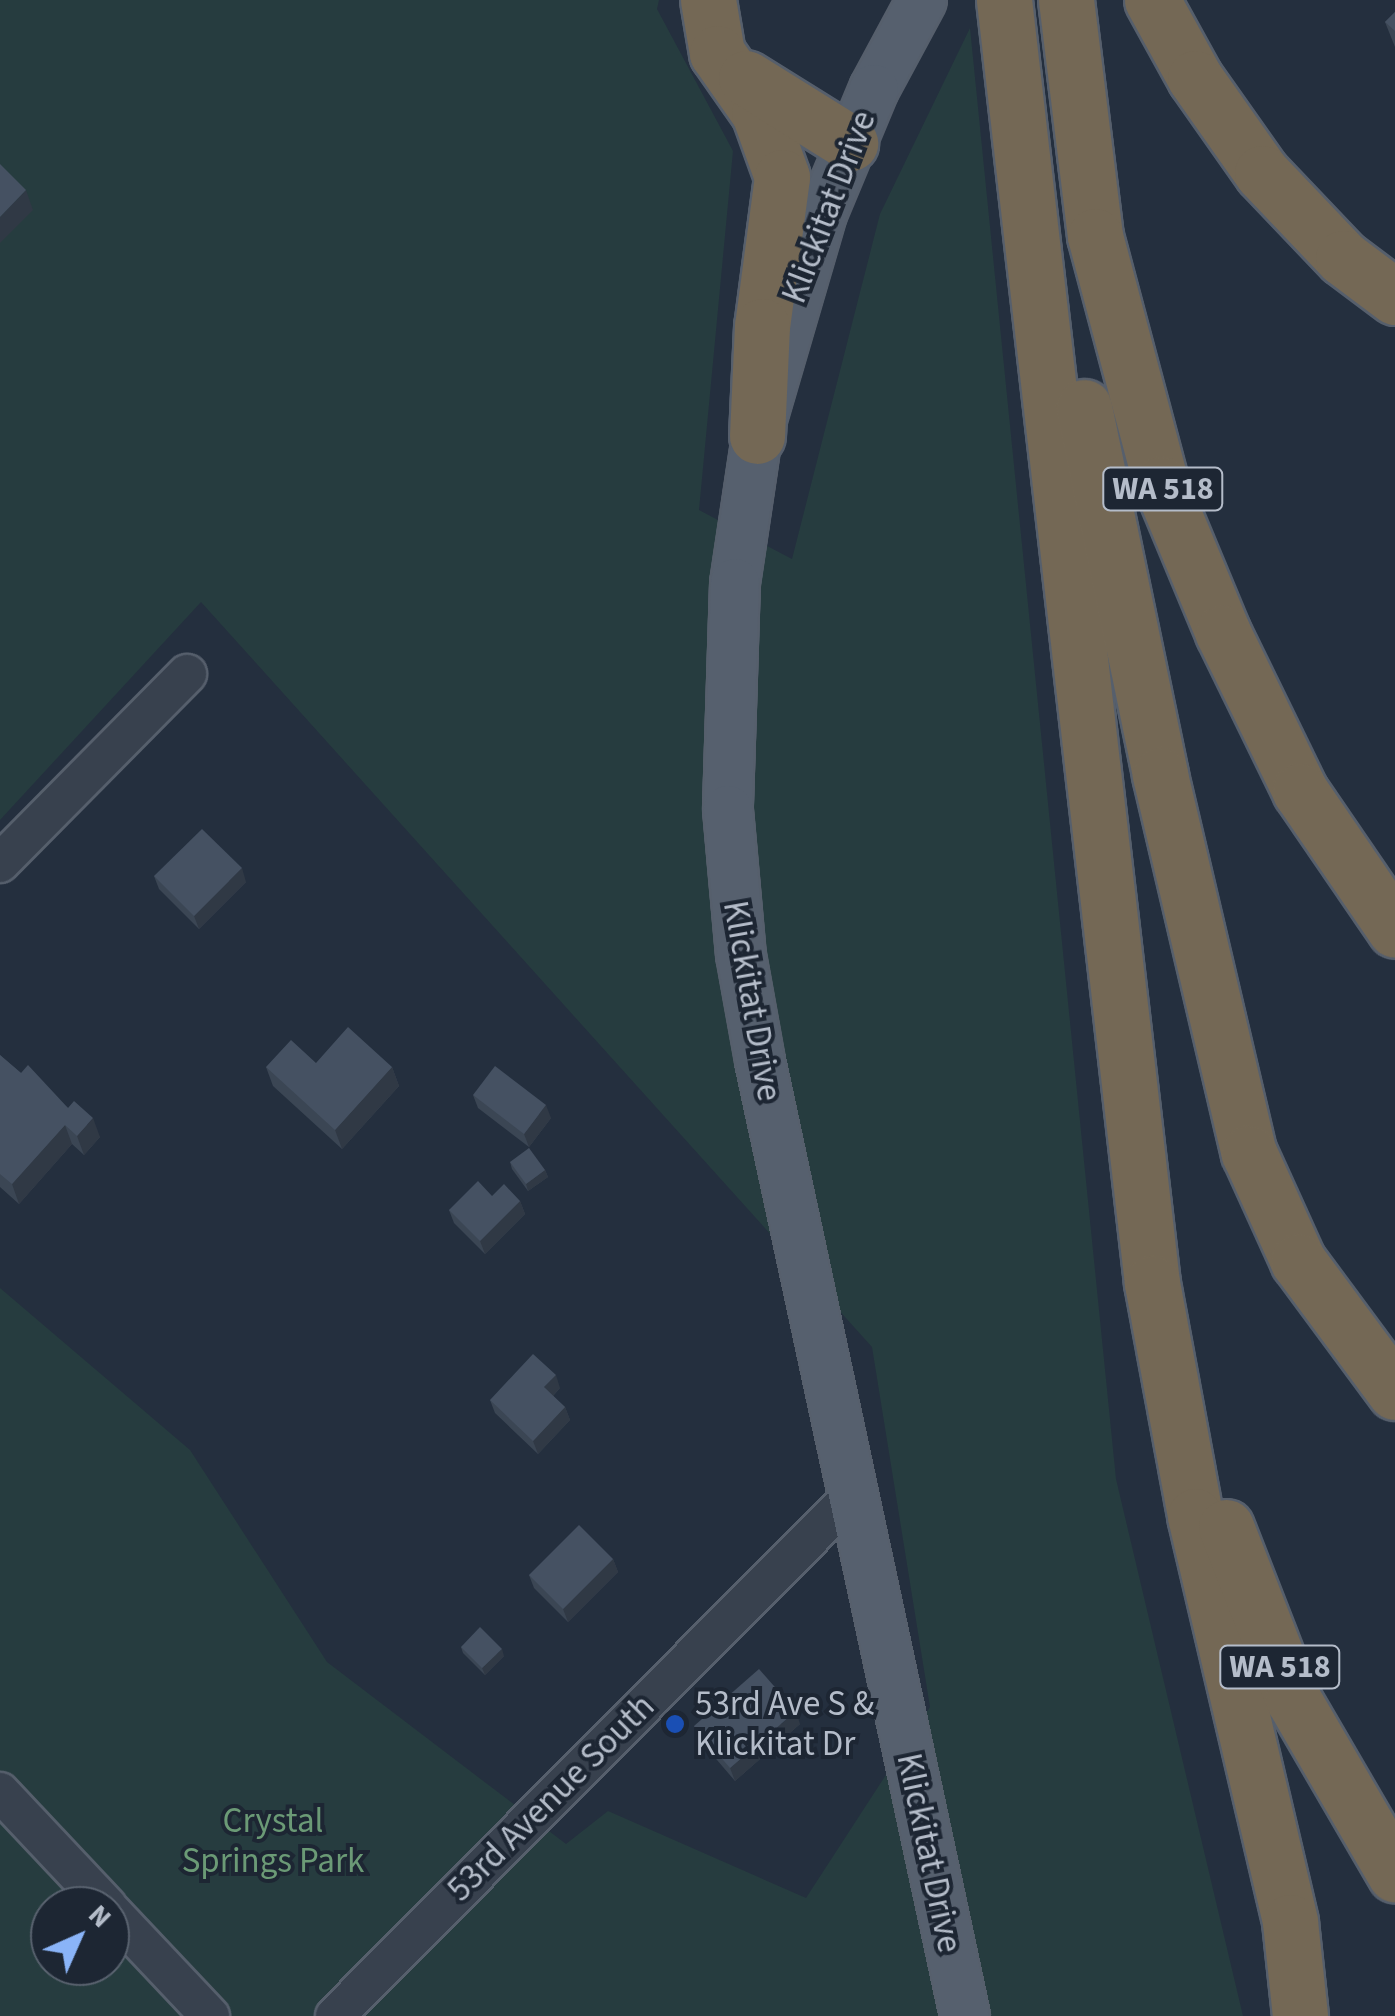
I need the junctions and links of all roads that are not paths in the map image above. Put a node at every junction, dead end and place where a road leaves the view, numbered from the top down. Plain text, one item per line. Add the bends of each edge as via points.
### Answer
1 (708, 0) edge
2 (922, 0) edge
3 (1004, 0) edge
4 (1066, 0) edge
5 (1152, 0) edge
6 (718, 54) junction
7 (1013, 66) junction
8 (850, 142) junction
9 (1395, 297) edge
10 (757, 436) junction
11 (187, 674) dead end
12 (0, 862) edge
13 (1395, 930) edge
14 (1152, 1283) junction
15 (1395, 1392) edge
16 (852, 1496) junction
17 (0, 1792) edge
18 (1395, 1874) edge
19 (88, 1886) edge
20 (130, 1931) edge
21 (210, 2016) edge
22 (335, 2016) edge
23 (965, 2016) edge
24 (1300, 2016) edge

1 - 6 highway
2 - 8 main road, Klickitat Drive
3 - 7 highway, WA 518
4 - 13 highway, WA 518 via 1094,236 1161,484 1223,634 1300,791
5 - 9 highway via 1195,78 1262,174 1343,258
6 - 8 highway via 766,96
6 - 10 highway via 759,113 782,178 762,326
7 - 14 highway, WA 518
7 - 15 highway via 1160,776 1249,1152 1298,1262
8 - 10 main road, Klickitat Drive via 788,313
10 - 16 main road, Klickitat Drive via 728,667 733,887 760,1062
11 - 12 street
14 - 18 highway, WA 518 via 1228,1533 1292,1699
14 - 24 highway via 1195,1516 1290,1922
16 - 22 street, 53rd Avenue South
16 - 23 main road, Klickitat Drive
17 - 19 street
20 - 21 street

